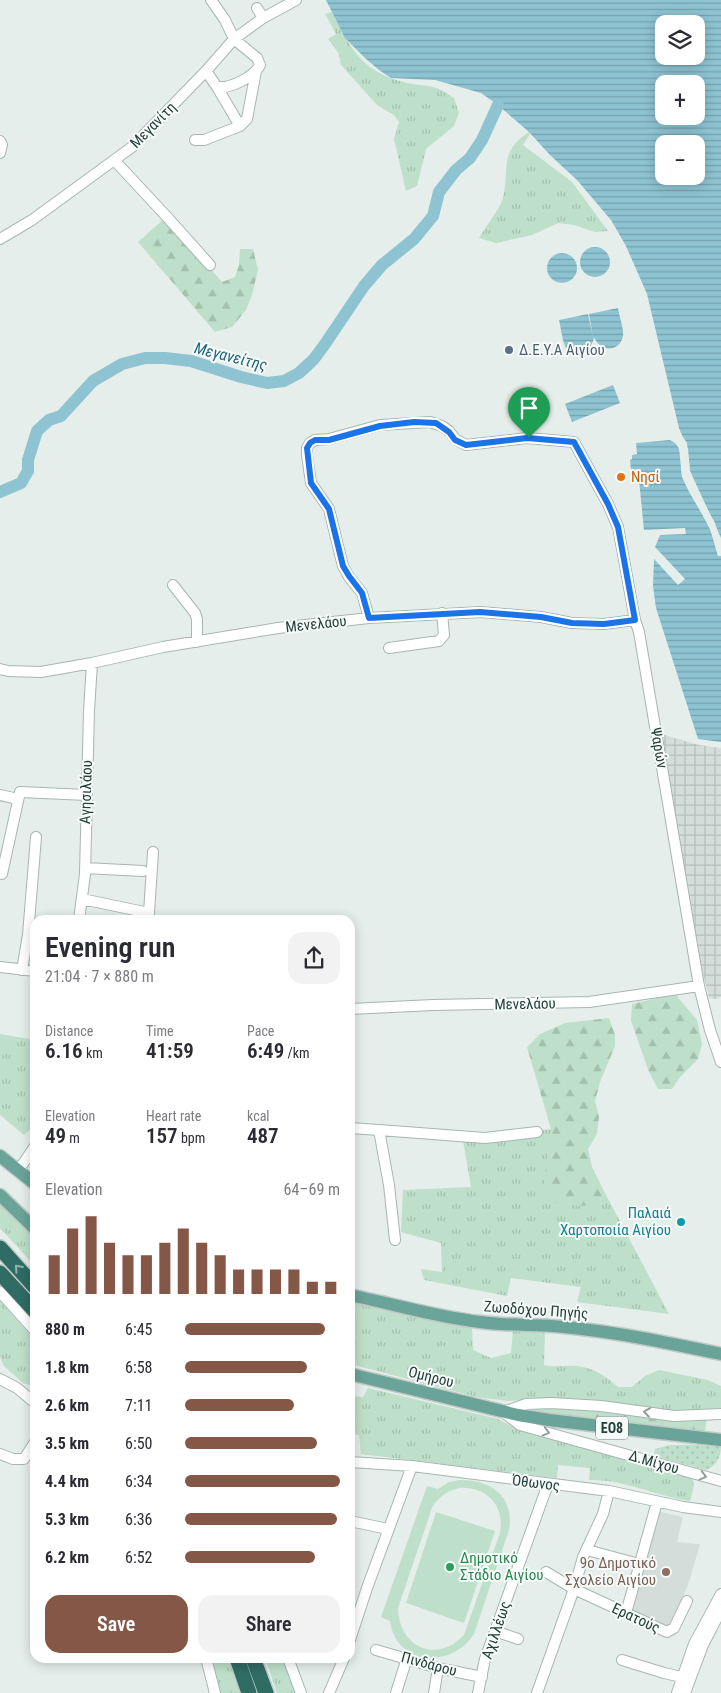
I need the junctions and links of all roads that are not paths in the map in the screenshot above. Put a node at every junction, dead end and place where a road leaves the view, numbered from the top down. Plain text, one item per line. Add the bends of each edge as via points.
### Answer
1 (211, 0) edge
2 (296, 0) edge
3 (257, 8) dead end
4 (264, 18) junction
5 (234, 39) junction
6 (206, 71) junction
7 (256, 71) junction
8 (217, 87) junction
9 (240, 126) junction
10 (195, 140) dead end
11 (0, 142) edge
12 (0, 153) edge
13 (114, 161) junction
14 (0, 239) edge
15 (210, 265) dead end
16 (173, 586) dead end
17 (442, 613) junction
18 (369, 618) junction
19 (635, 620) junction
20 (197, 642) junction
21 (388, 648) dead end
22 (92, 663) junction
23 (3, 671) edge
24 (0, 795) edge
25 (86, 795) junction
26 (18, 799) junction
27 (36, 837) dead end
28 (153, 852) dead end
29 (85, 868) junction
30 (143, 871) dead end
31 (2, 874) dead end
32 (82, 899) junction
33 (80, 915) edge
34 (145, 915) edge
35 (149, 915) edge
36 (0, 967) edge
37 (22, 970) junction
38 (30, 971) edge
39 (699, 986) junction
40 (355, 1009) edge
41 (721, 1062) edge
42 (355, 1128) edge
43 (379, 1130) junction
44 (538, 1132) dead end
45 (30, 1154) edge
46 (0, 1156) edge
47 (18, 1171) junction
48 (30, 1180) edge
49 (0, 1195) edge
50 (30, 1224) edge
51 (395, 1240) dead end
52 (0, 1248) edge
53 (0, 1273) edge
54 (30, 1281) edge
55 (0, 1292) edge
56 (355, 1296) edge
57 (30, 1306) edge
58 (30, 1326) edge
59 (721, 1354) edge
60 (355, 1375) edge
61 (0, 1376) edge
62 (30, 1398) edge
63 (503, 1412) junction
64 (721, 1414) edge
65 (721, 1440) edge
66 (30, 1450) edge
67 (0, 1454) edge
68 (355, 1462) edge
69 (412, 1466) junction
70 (721, 1481) edge
71 (548, 1484) junction
72 (609, 1491) junction
73 (656, 1502) junction
74 (721, 1512) edge
75 (355, 1522) edge
76 (388, 1529) junction
77 (587, 1550) junction
78 (639, 1564) junction
79 (546, 1572) dead end
80 (574, 1589) junction
81 (721, 1594) edge
82 (687, 1601) dead end
83 (721, 1610) edge
84 (626, 1613) junction
85 (355, 1625) edge
86 (495, 1631) junction
87 (518, 1639) dead end
88 (376, 1650) dead end
89 (407, 1658) junction
90 (622, 1660) dead end
91 (207, 1663) edge
92 (239, 1663) edge
93 (255, 1663) edge
94 (290, 1663) edge
95 (342, 1663) edge
96 (438, 1668) junction
97 (482, 1677) junction
98 (682, 1677) junction
99 (215, 1693) edge
100 (249, 1693) edge
101 (266, 1693) edge
102 (300, 1693) edge
103 (329, 1693) edge
104 (396, 1693) edge
105 (434, 1693) edge
106 (478, 1693) edge
107 (538, 1693) edge
108 (677, 1693) edge
109 (686, 1693) edge

1 - 5 street
2 - 4 street, Μεγανίτη
3 - 4 street
4 - 5 street, Μεγανίτη
5 - 6 street, Μεγανίτη
5 - 7 street via 259,61
6 - 8 street
6 - 13 street, Μεγανίτη via 137,142
7 - 8 street via 235,84
7 - 9 street via 247,119
8 - 9 street
9 - 10 street via 204,140
11 - 12 street
13 - 14 street, Μεγανίτη
13 - 15 street
16 - 20 street via 195,613
17 - 18 street, Μενελάου
17 - 19 street, Μενελάου via 480,612 572,623 604,624
17 - 21 street via 444,635 439,641
18 - 19 street, Ψαρών via 362,593 343,566 329,509 311,483 307,448 315,440 329,440 380,426 430,422 442,426 455,440 466,445 527,438 574,442 618,527
18 - 20 street, Μενελάου via 278,628
19 - 39 street, Ψαρών
20 - 22 street, Μενελάου
22 - 23 street, Μενελάου via 41,672
22 - 25 street, Αγησιλάου
24 - 26 street
25 - 26 street via 23,791
25 - 29 street, Αγησιλάου
26 - 31 street
27 - 37 street
28 - 35 street
29 - 30 street
29 - 32 street, Αγησιλάου
32 - 33 street, Αγησιλάου
32 - 34 street
36 - 37 street
37 - 38 street
39 - 40 street, Μενελάου via 589,1002
39 - 41 street, Ψαρών
42 - 43 street
43 - 44 street via 485,1138
43 - 51 street
45 - 47 street
46 - 47 main road
47 - 48 main road
49 - 50 main road
54 -> 52 highway
53 - 57 highway
55 - 58 street
56 - 59 main road, Ζωοδόχου Πηγής via 461,1320 599,1330
60 - 63 main road, Ομήρου / ΕΟ8
61 - 62 street
64 -> 63 street via 674,1416 552,1403 526,1404
63 - 65 main road, ΕΟ8
63 -> 70 street, Δ.Μίχου via 520,1426
66 - 67 street via 24,1459
68 - 69 street, Όθωνος
69 - 71 street, Όθωνος
69 - 76 street
71 - 72 street, Όθωνος
71 - 86 street, Αχιλλέως
72 - 73 street, Όθωνος
72 - 77 street
73 - 74 street, Όθωνος
73 - 78 street
75 - 76 street
76 - 85 street
77 - 78 street
77 - 80 street via 582,1557
78 - 84 street
79 - 80 street, Ερατούς
80 - 84 street, Ερατούς
80 - 107 street
81 - 98 street via 694,1644
82 - 84 street, Ερατούς via 674,1628 667,1632
83 - 109 street via 703,1645
86 - 87 street
86 - 97 street, Αχιλλέως
88 - 89 street, Πινδάρου
89 - 96 street, Πινδάρου
89 - 104 street
90 - 98 street
91 - 99 street
92 - 100 highway
93 - 101 highway
94 - 102 street
95 - 103 street
96 - 97 street, Πινδάρου
96 - 105 street
97 - 106 street, Αχιλλέως
98 - 108 street

